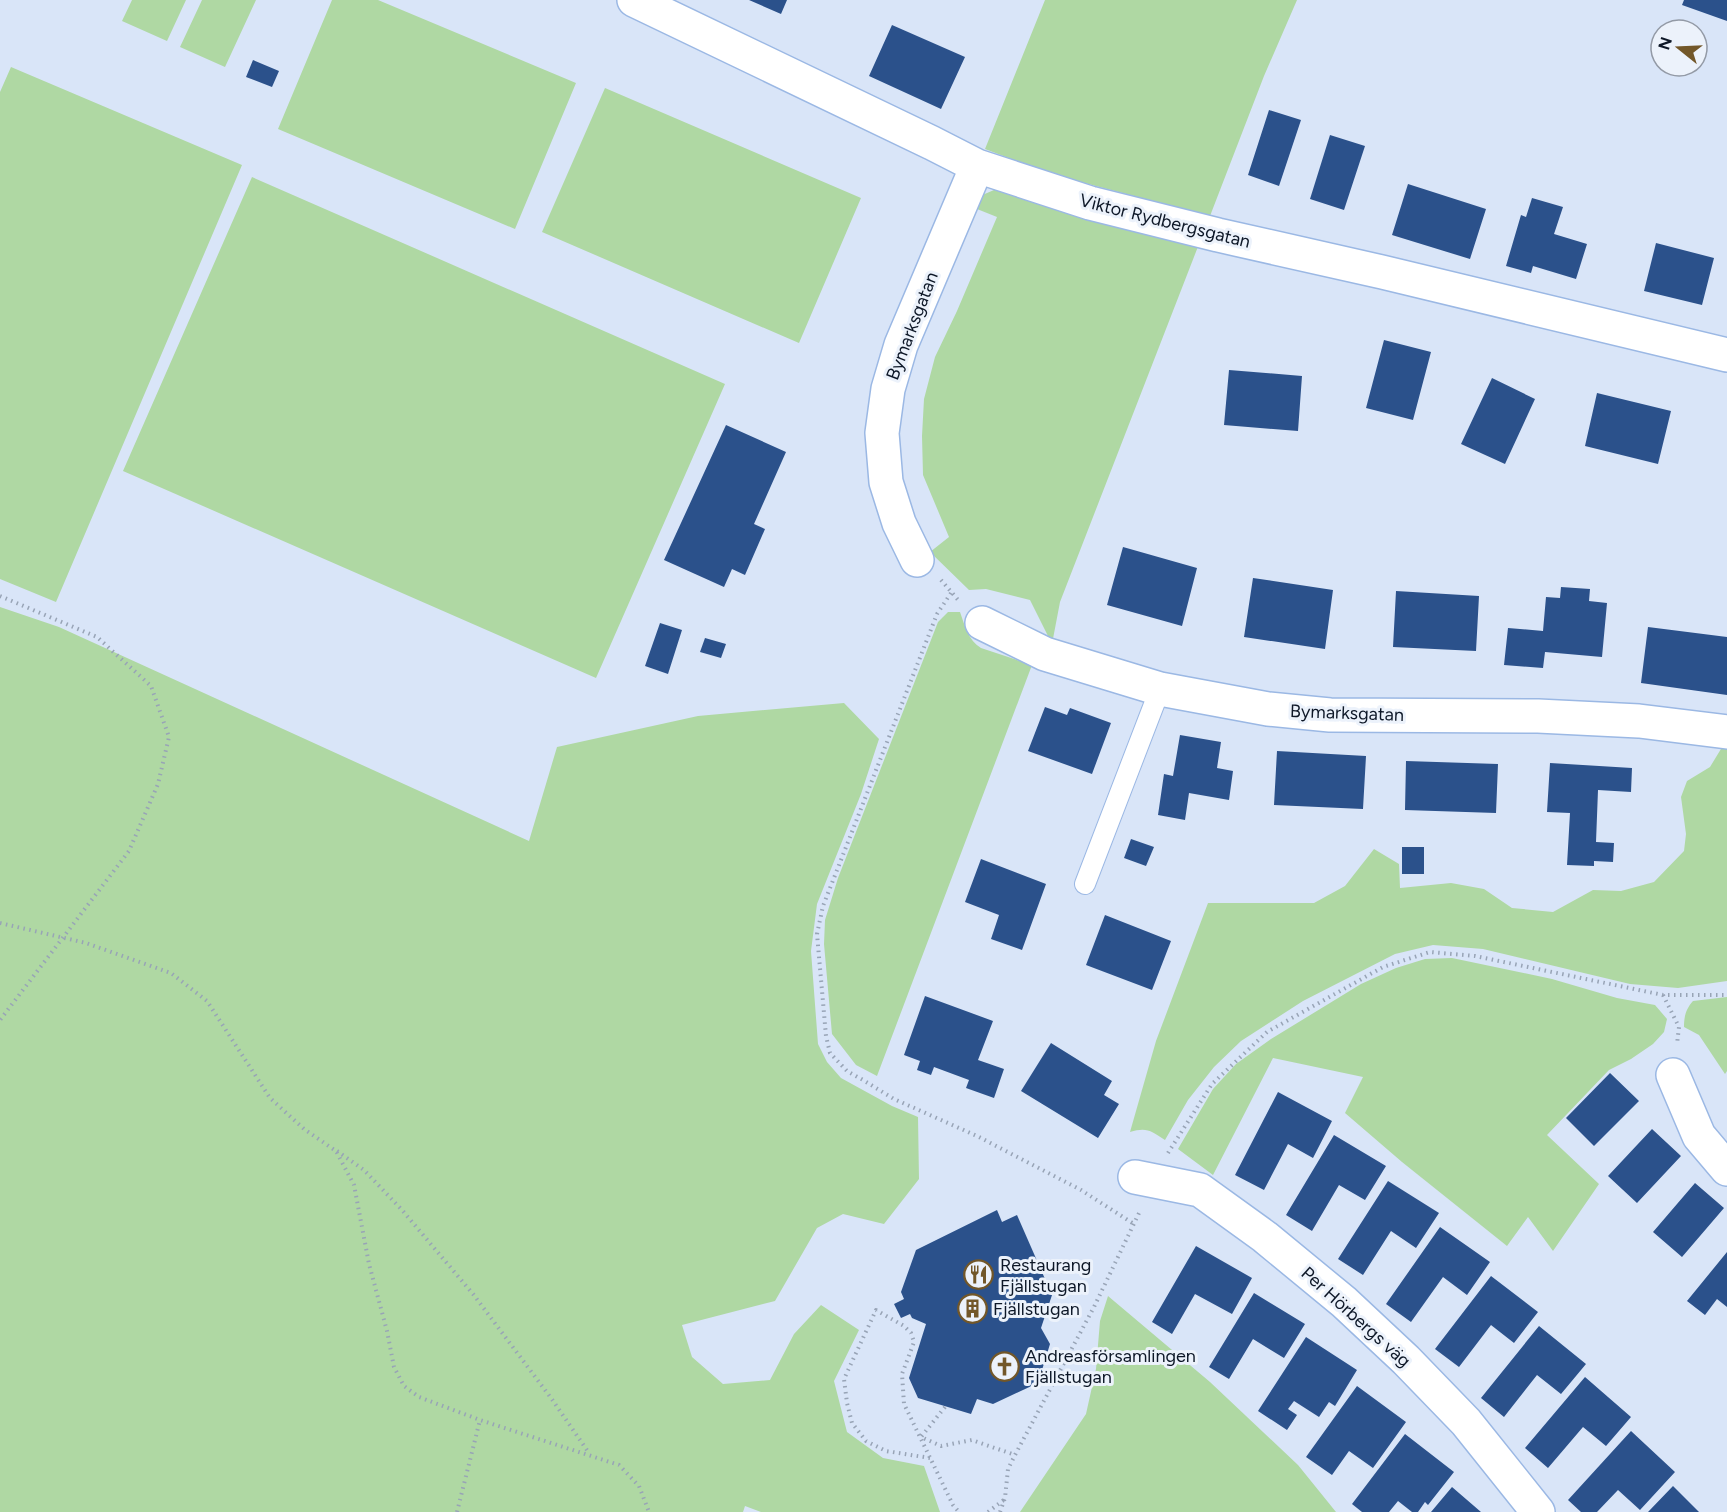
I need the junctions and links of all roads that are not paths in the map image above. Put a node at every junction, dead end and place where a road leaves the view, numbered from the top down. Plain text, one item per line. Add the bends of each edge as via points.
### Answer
1 (647, 3) edge
2 (977, 166) junction
3 (1727, 355) edge
4 (917, 560) road end
5 (982, 622) road end
6 (1160, 689) junction
7 (1727, 732) edge
8 (1085, 884) dead end
9 (1673, 1075) road end
10 (1727, 1170) edge
11 (1144, 1179) road end
12 (1539, 1512) edge

1 - 2 street, Viktor Rydbergsgatan
2 - 3 street, Viktor Rydbergsgatan via 1090,202 1218,235
2 - 4 street, Bymarksgatan via 901,345 888,388 882,433 886,482 899,523
5 - 6 street, Bymarksgatan via 1045,654
6 - 7 street, Bymarksgatan via 1268,709 1330,715 1538,716 1639,721
6 - 8 lane
9 - 10 street via 1699,1136
11 - 12 street, Per Hörbergs väg via 1200,1190 1344,1302 1466,1422

